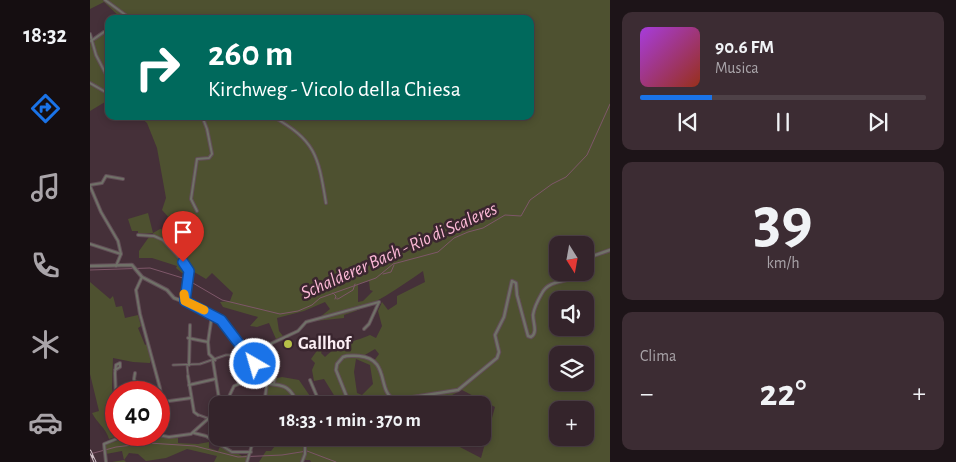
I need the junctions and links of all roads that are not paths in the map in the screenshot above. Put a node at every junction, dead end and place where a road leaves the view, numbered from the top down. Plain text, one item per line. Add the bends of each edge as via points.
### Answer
1 (105, 0) edge
2 (126, 15) edge
3 (105, 32) edge
4 (90, 34) edge
5 (91, 41) junction
6 (105, 72) edge
7 (90, 83) edge
8 (105, 92) edge
9 (204, 120) edge
10 (278, 120) edge
11 (123, 179) dead end
12 (94, 184) junction
13 (90, 185) edge
14 (93, 189) junction
15 (326, 202) dead end
16 (196, 211) dead end
17 (138, 235) dead end
18 (90, 244) edge
19 (610, 250) edge
20 (121, 254) junction
21 (594, 256) edge
22 (90, 266) edge
23 (116, 266) junction
24 (142, 277) junction
25 (566, 281) edge
26 (185, 301) junction
27 (212, 315) junction
28 (190, 325) dead end
29 (364, 329) dead end
30 (188, 338) junction
31 (208, 342) junction
32 (252, 352) junction
33 (272, 352) dead end
34 (214, 360) junction
35 (173, 365) dead end
36 (188, 365) junction
37 (115, 370) dead end
38 (135, 373) dead end
39 (188, 376) joint
40 (257, 378) junction
41 (215, 379) junction
42 (310, 380) dead end
43 (115, 381) edge
44 (135, 381) edge
45 (158, 381) edge
46 (266, 384) junction
47 (274, 384) junction
48 (189, 385) junction
49 (218, 396) edge
50 (230, 396) edge
51 (265, 396) edge
52 (292, 396) edge
53 (317, 396) edge
54 (346, 396) edge
55 (389, 396) edge
56 (424, 396) edge
57 (191, 398) junction
58 (170, 401) edge
59 (198, 415) joint
60 (207, 419) joint
61 (194, 433) junction
62 (170, 437) edge
63 (105, 445) edge
64 (252, 446) edge
65 (305, 446) edge
66 (251, 454) junction
67 (106, 462) edge
68 (247, 462) edge
69 (302, 462) edge

1 - 2 street
3 - 5 street
4 - 5 street
5 - 6 street
7 - 8 street
9 - 16 street via 212,154 209,158 197,159 191,199
10 - 15 street via 303,136 316,155
11 - 12 street via 106,176 102,183
12 - 13 street
12 - 14 street
13 - 14 street
14 - 20 street via 101,212 117,237
17 - 26 street via 163,240 188,267
18 - 20 street
19 - 21 street
20 - 23 street
22 - 23 street
23 - 24 street via 133,267
24 - 26 street via 167,290 178,300
24 - 45 street via 136,287 138,302
25 - 56 street via 543,290 535,309 535,332 531,337 528,336 516,283 514,280 511,282 504,317 495,337 498,355 489,366 453,392
26 - 27 street
27 - 31 street
27 - 32 street via 224,323 240,345
28 - 30 street
29 - 32 street via 379,302 306,322 298,331
30 - 31 street
30 - 36 street
31 - 34 street via 209,354
32 - 34 street
32 - 40 street
33 - 47 street via 277,365
34 - 36 street
34 - 41 street
35 - 36 street
36 - 39 street
37 - 43 street
38 - 44 street
39 - 48 street
40 - 46 street
40 - 50 street via 234,386
41 - 48 street
41 - 49 street
42 - 53 street
46 - 47 street
46 - 51 street
47 - 52 street via 288,390
48 - 57 street
54 - 55 street via 336,370 339,360 346,356 362,356 374,362
57 - 58 street
57 - 59 street via 194,412
59 - 60 street
60 - 61 street
61 - 62 street
61 - 66 street via 206,436 232,452
63 - 67 street
64 - 66 street
65 - 69 street
66 - 68 street

